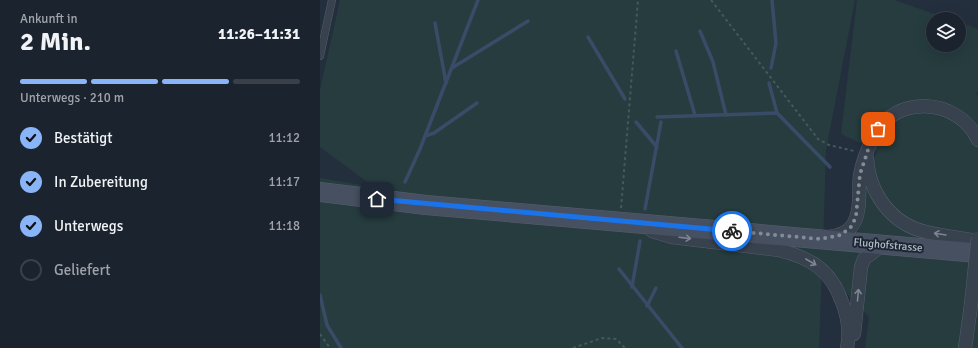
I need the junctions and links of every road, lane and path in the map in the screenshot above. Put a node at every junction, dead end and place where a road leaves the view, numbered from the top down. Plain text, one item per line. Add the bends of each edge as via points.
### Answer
1 (638, 0) edge
2 (711, 0) edge
3 (330, 2) edge
4 (320, 56) edge
5 (978, 140) edge
6 (867, 154) junction
7 (320, 192) edge
8 (620, 221) junction
9 (820, 239) junction
10 (978, 239) edge
11 (884, 244) junction
12 (978, 253) edge
13 (320, 334) edge
14 (330, 348) edge
15 (573, 348) edge
16 (626, 348) edge
17 (847, 348) edge
18 (853, 348) edge
19 (965, 348) edge

1 - 8 path
2 - 6 path via 818,139 829,145
3 - 4 lane
5 - 6 street via 966,123 953,112 936,106 921,105 898,112 883,122 873,137
6 - 9 street via 860,174 856,216 852,226 841,235
10 -> 6 street via 925,232 899,220 874,191
7 - 8 main road, Flughofstrasse via 426,205
8 - 9 main road, Flughofstrasse
8 -> 17 street via 672,237 779,250 817,265 835,284 845,308 848,323
9 - 11 main road, Flughofstrasse
10 - 19 street, bridge
11 - 12 main road, Flughofstrasse
18 -> 11 street via 861,267 864,258
13 - 14 path
15 - 16 path via 602,338 616,339

